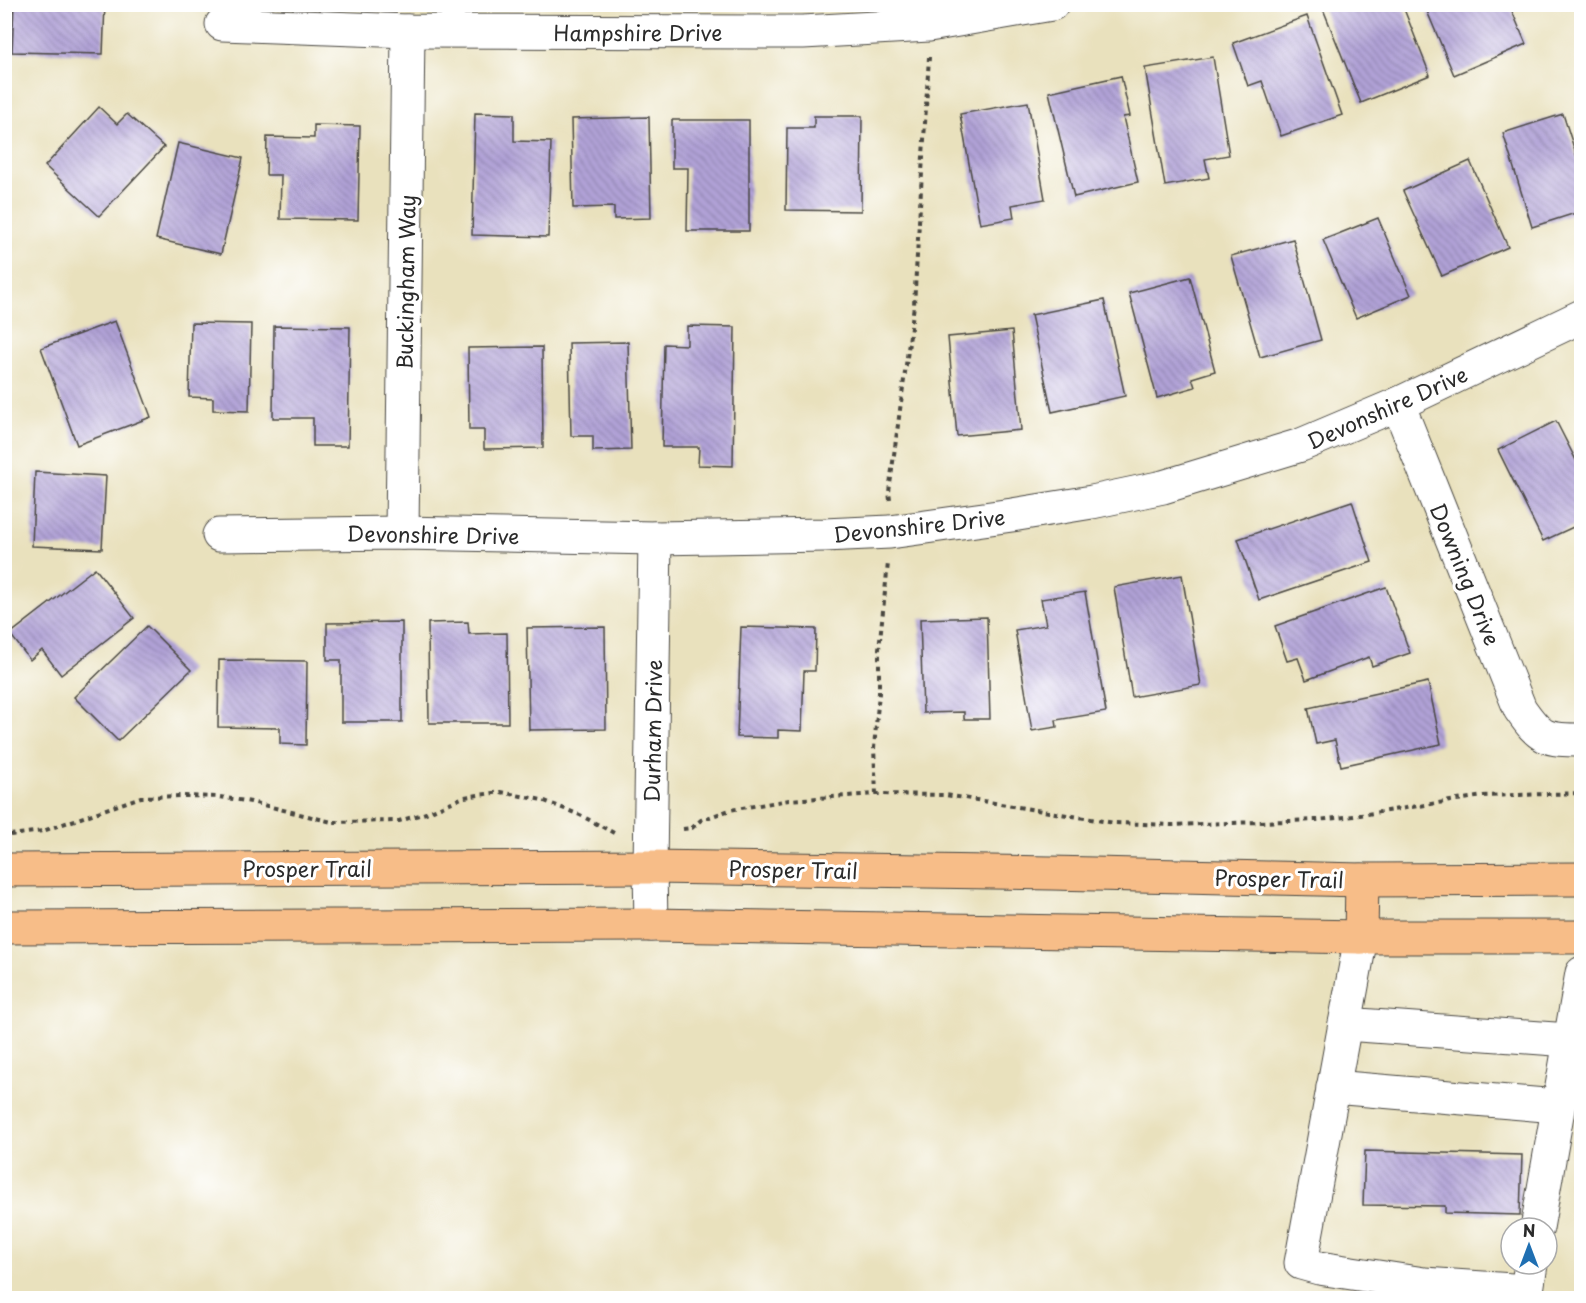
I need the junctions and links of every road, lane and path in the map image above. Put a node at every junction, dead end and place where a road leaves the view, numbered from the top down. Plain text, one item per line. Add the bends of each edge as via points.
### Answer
1 (1052, 4) edge
2 (222, 24) dead end
3 (408, 31) junction
4 (929, 56) dead end
5 (1581, 316) edge
6 (1398, 404) junction
7 (890, 508) dead end
8 (402, 532) junction
9 (219, 535) dead end
10 (655, 538) junction
11 (889, 553) dead end
12 (1581, 740) edge
13 (1581, 793) edge
14 (876, 794) junction
15 (651, 832) junction
16 (4, 835) edge
17 (650, 867) junction
18 (4, 870) edge
19 (1581, 879) edge
20 (1362, 880) junction
21 (651, 925) junction
22 (4, 927) edge
23 (1361, 937) junction
24 (1581, 937) edge
25 (1581, 973) edge
26 (1345, 1024) junction
27 (1569, 1040) junction
28 (1334, 1087) junction
29 (1557, 1106) junction
30 (1539, 1216) edge
31 (1529, 1276) edge

1 - 3 street, Hampshire Drive via 929,25 803,32
2 - 3 street, Hampshire Drive
3 - 8 street, Buckingham Way
4 - 7 path via 914,305
5 - 6 street, Devonshire Drive
6 - 10 street, Devonshire Drive via 1301,445 1163,487 1092,502 890,532
6 - 12 street, Downing Drive via 1520,710 1544,737
8 - 9 street, Devonshire Drive
8 - 10 street, Devonshire Drive
10 - 15 street, Durham Drive
11 - 14 path via 879,649
13 - 14 path via 1483,796 1317,820 1172,825 1115,823 946,795
14 - 15 path via 753,806 701,820 692,828
15 - 16 path via 617,835 542,800 501,792 464,797 399,821 332,822 220,797 141,797 44,831
15 - 17 street, Durham Drive
17 - 18 main road, Prosper Trail
17 - 20 main road, Prosper Trail
17 - 21 street, Durham Drive
19 - 20 main road, Prosper Trail
20 - 23 main road
21 - 22 main road
21 - 23 main road
23 - 24 main road
23 - 26 street
25 - 27 street
26 - 27 street
26 - 28 street
27 - 29 street
28 - 29 street
28 - 31 street via 1301,1263 1424,1284 1527,1291
29 - 30 street

